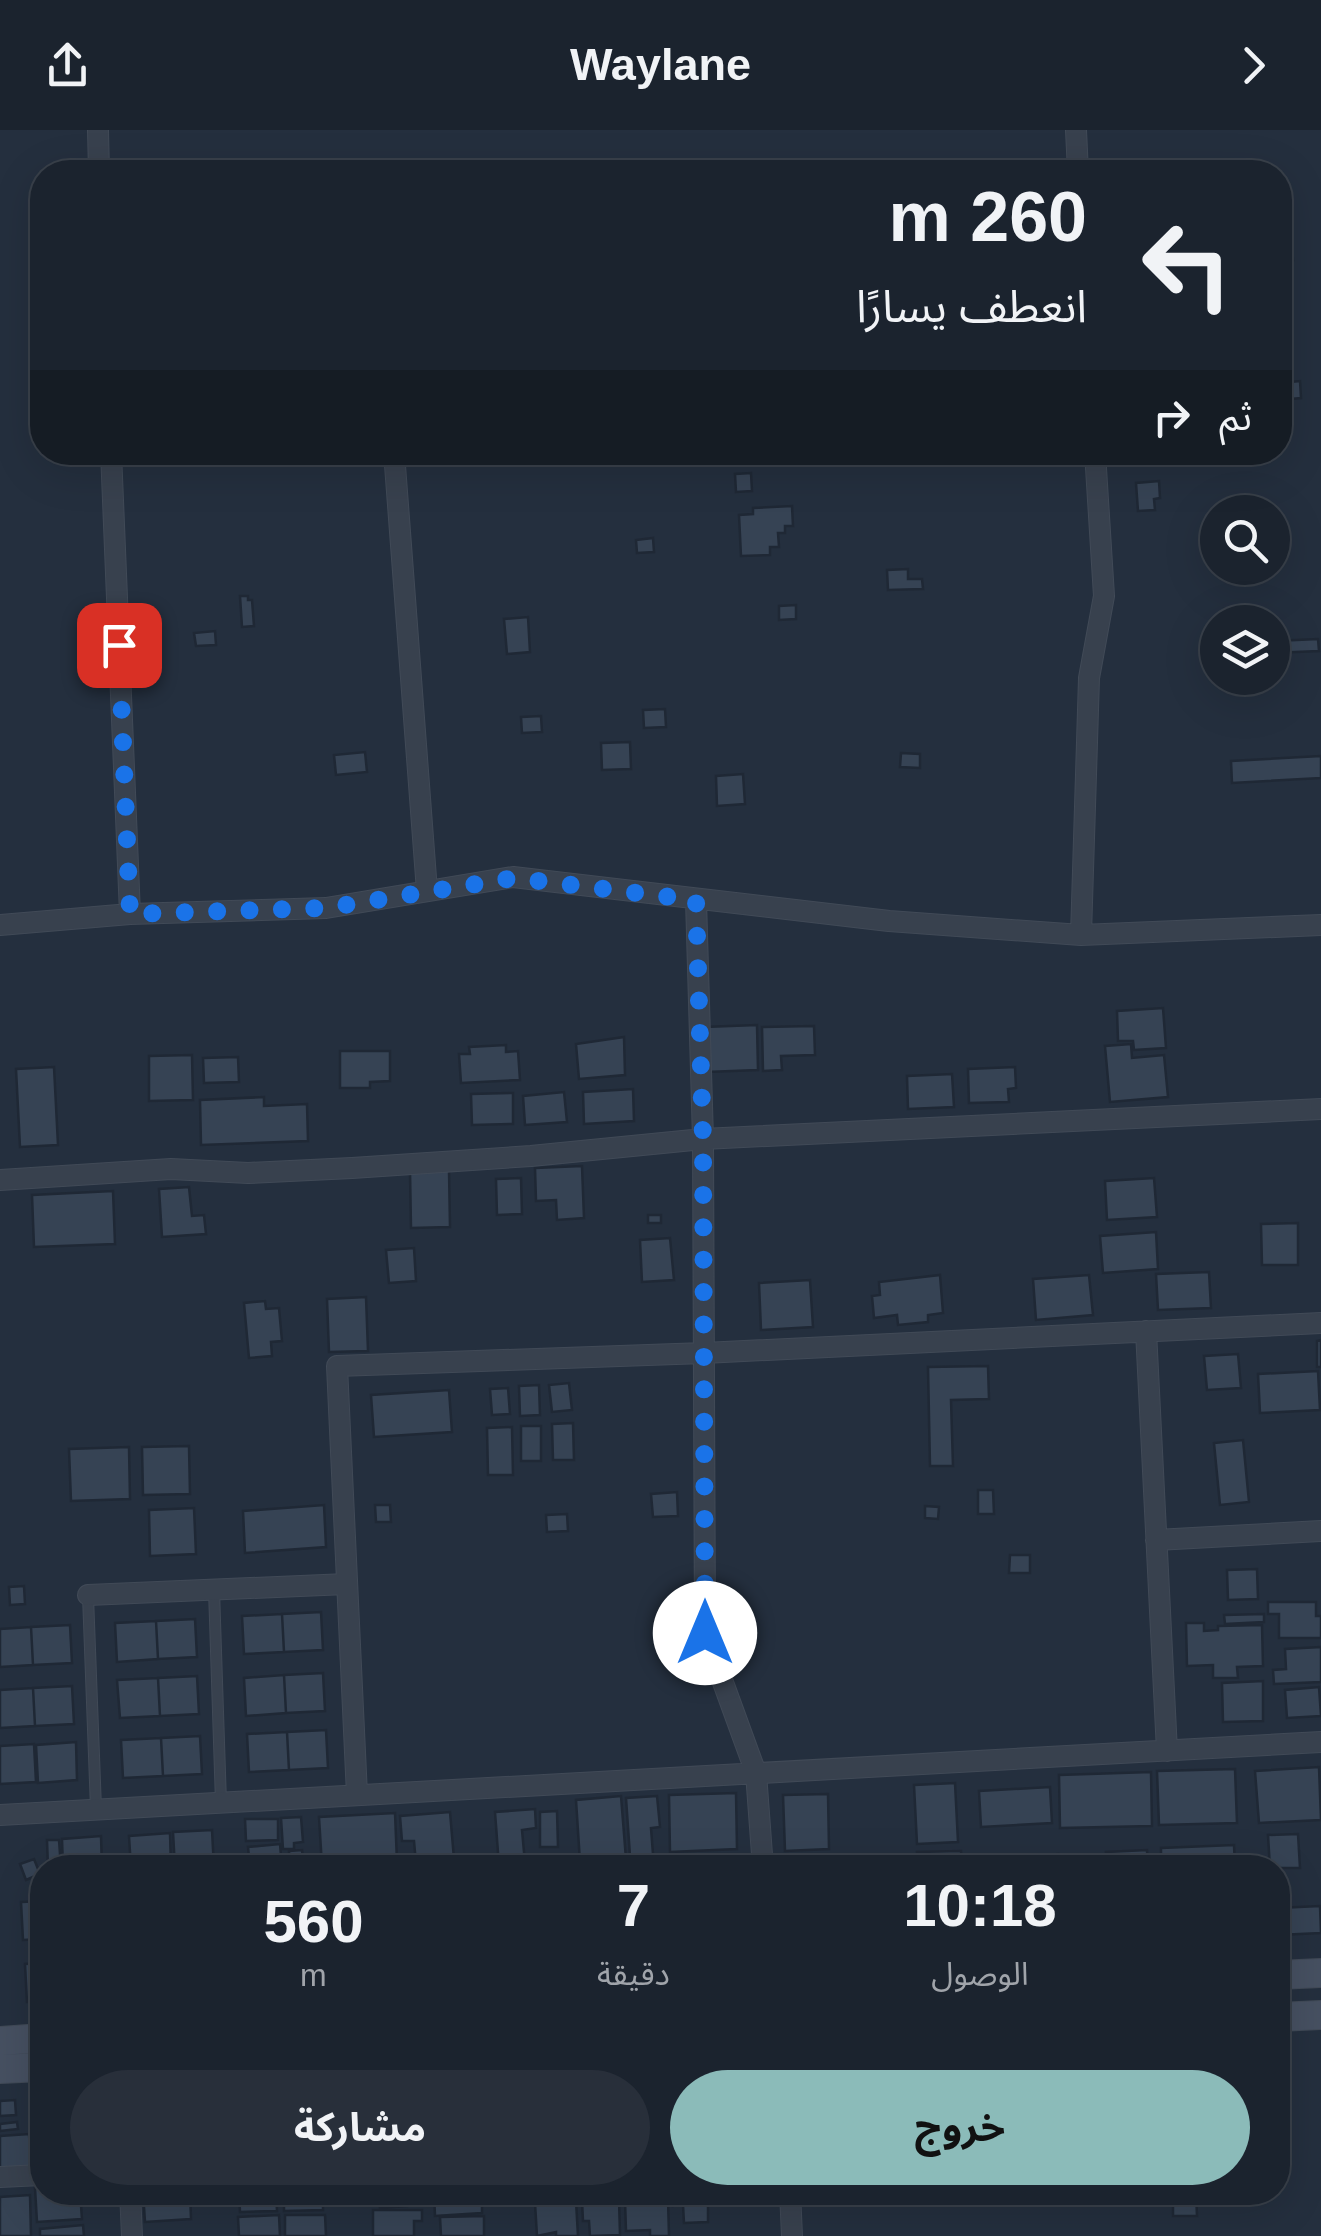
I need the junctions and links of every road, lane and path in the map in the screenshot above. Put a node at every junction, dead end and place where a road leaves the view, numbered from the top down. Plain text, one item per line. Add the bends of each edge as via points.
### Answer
1 (98, 130) edge
2 (1076, 130) edge
3 (99, 160) edge
4 (1077, 160) edge
5 (112, 465) edge
6 (395, 465) edge
7 (1097, 465) edge
8 (427, 892) junction
9 (696, 900) junction
10 (130, 914) junction
11 (1321, 924) edge
12 (0, 925) edge
13 (1082, 935) junction
14 (1321, 1109) edge
15 (703, 1140) junction
16 (0, 1180) edge
17 (1321, 1323) edge
18 (1146, 1331) junction
19 (704, 1354) junction
20 (1321, 1531) edge
21 (1156, 1540) junction
22 (347, 1584) junction
23 (214, 1589) junction
24 (88, 1594) joint
25 (1321, 1742) edge
26 (1167, 1750) junction
27 (756, 1773) junction
28 (358, 1795) junction
29 (221, 1802) junction
30 (96, 1810) junction
31 (0, 1815) edge
32 (762, 1855) edge
33 (1321, 1973) edge
34 (1290, 1975) edge
35 (1321, 2016) edge
36 (1290, 2017) edge
37 (30, 2039) edge
38 (0, 2041) edge
39 (30, 2068) edge
40 (0, 2069) edge
41 (30, 2175) edge
42 (0, 2177) edge
43 (131, 2205) edge
44 (791, 2205) edge
45 (132, 2236) edge
46 (792, 2236) edge

1 - 3 street
2 - 4 street
5 - 10 street
6 - 8 street
7 - 13 street via 1104,596 1089,678
8 - 9 street via 514,878
8 - 10 street via 326,908
9 - 13 street
9 - 15 street
10 - 12 street
11 - 13 street
14 - 15 street
15 - 16 street via 352,1168 171,1169
15 - 19 street
17 - 18 street
18 - 19 street
18 - 21 street
19 - 22 street via 337,1366
19 - 27 street via 705,1633
20 - 21 street
21 - 26 street
22 - 23 street
22 - 28 street
23 - 24 street
23 - 29 lane
24 - 30 lane
25 - 26 street
26 - 27 street
27 - 28 street
27 - 32 street
28 - 29 street
29 - 30 street
30 - 31 street
33 - 34 street
35 - 36 street
37 - 38 street
39 - 40 street
41 - 42 street
43 - 45 street
44 - 46 street

